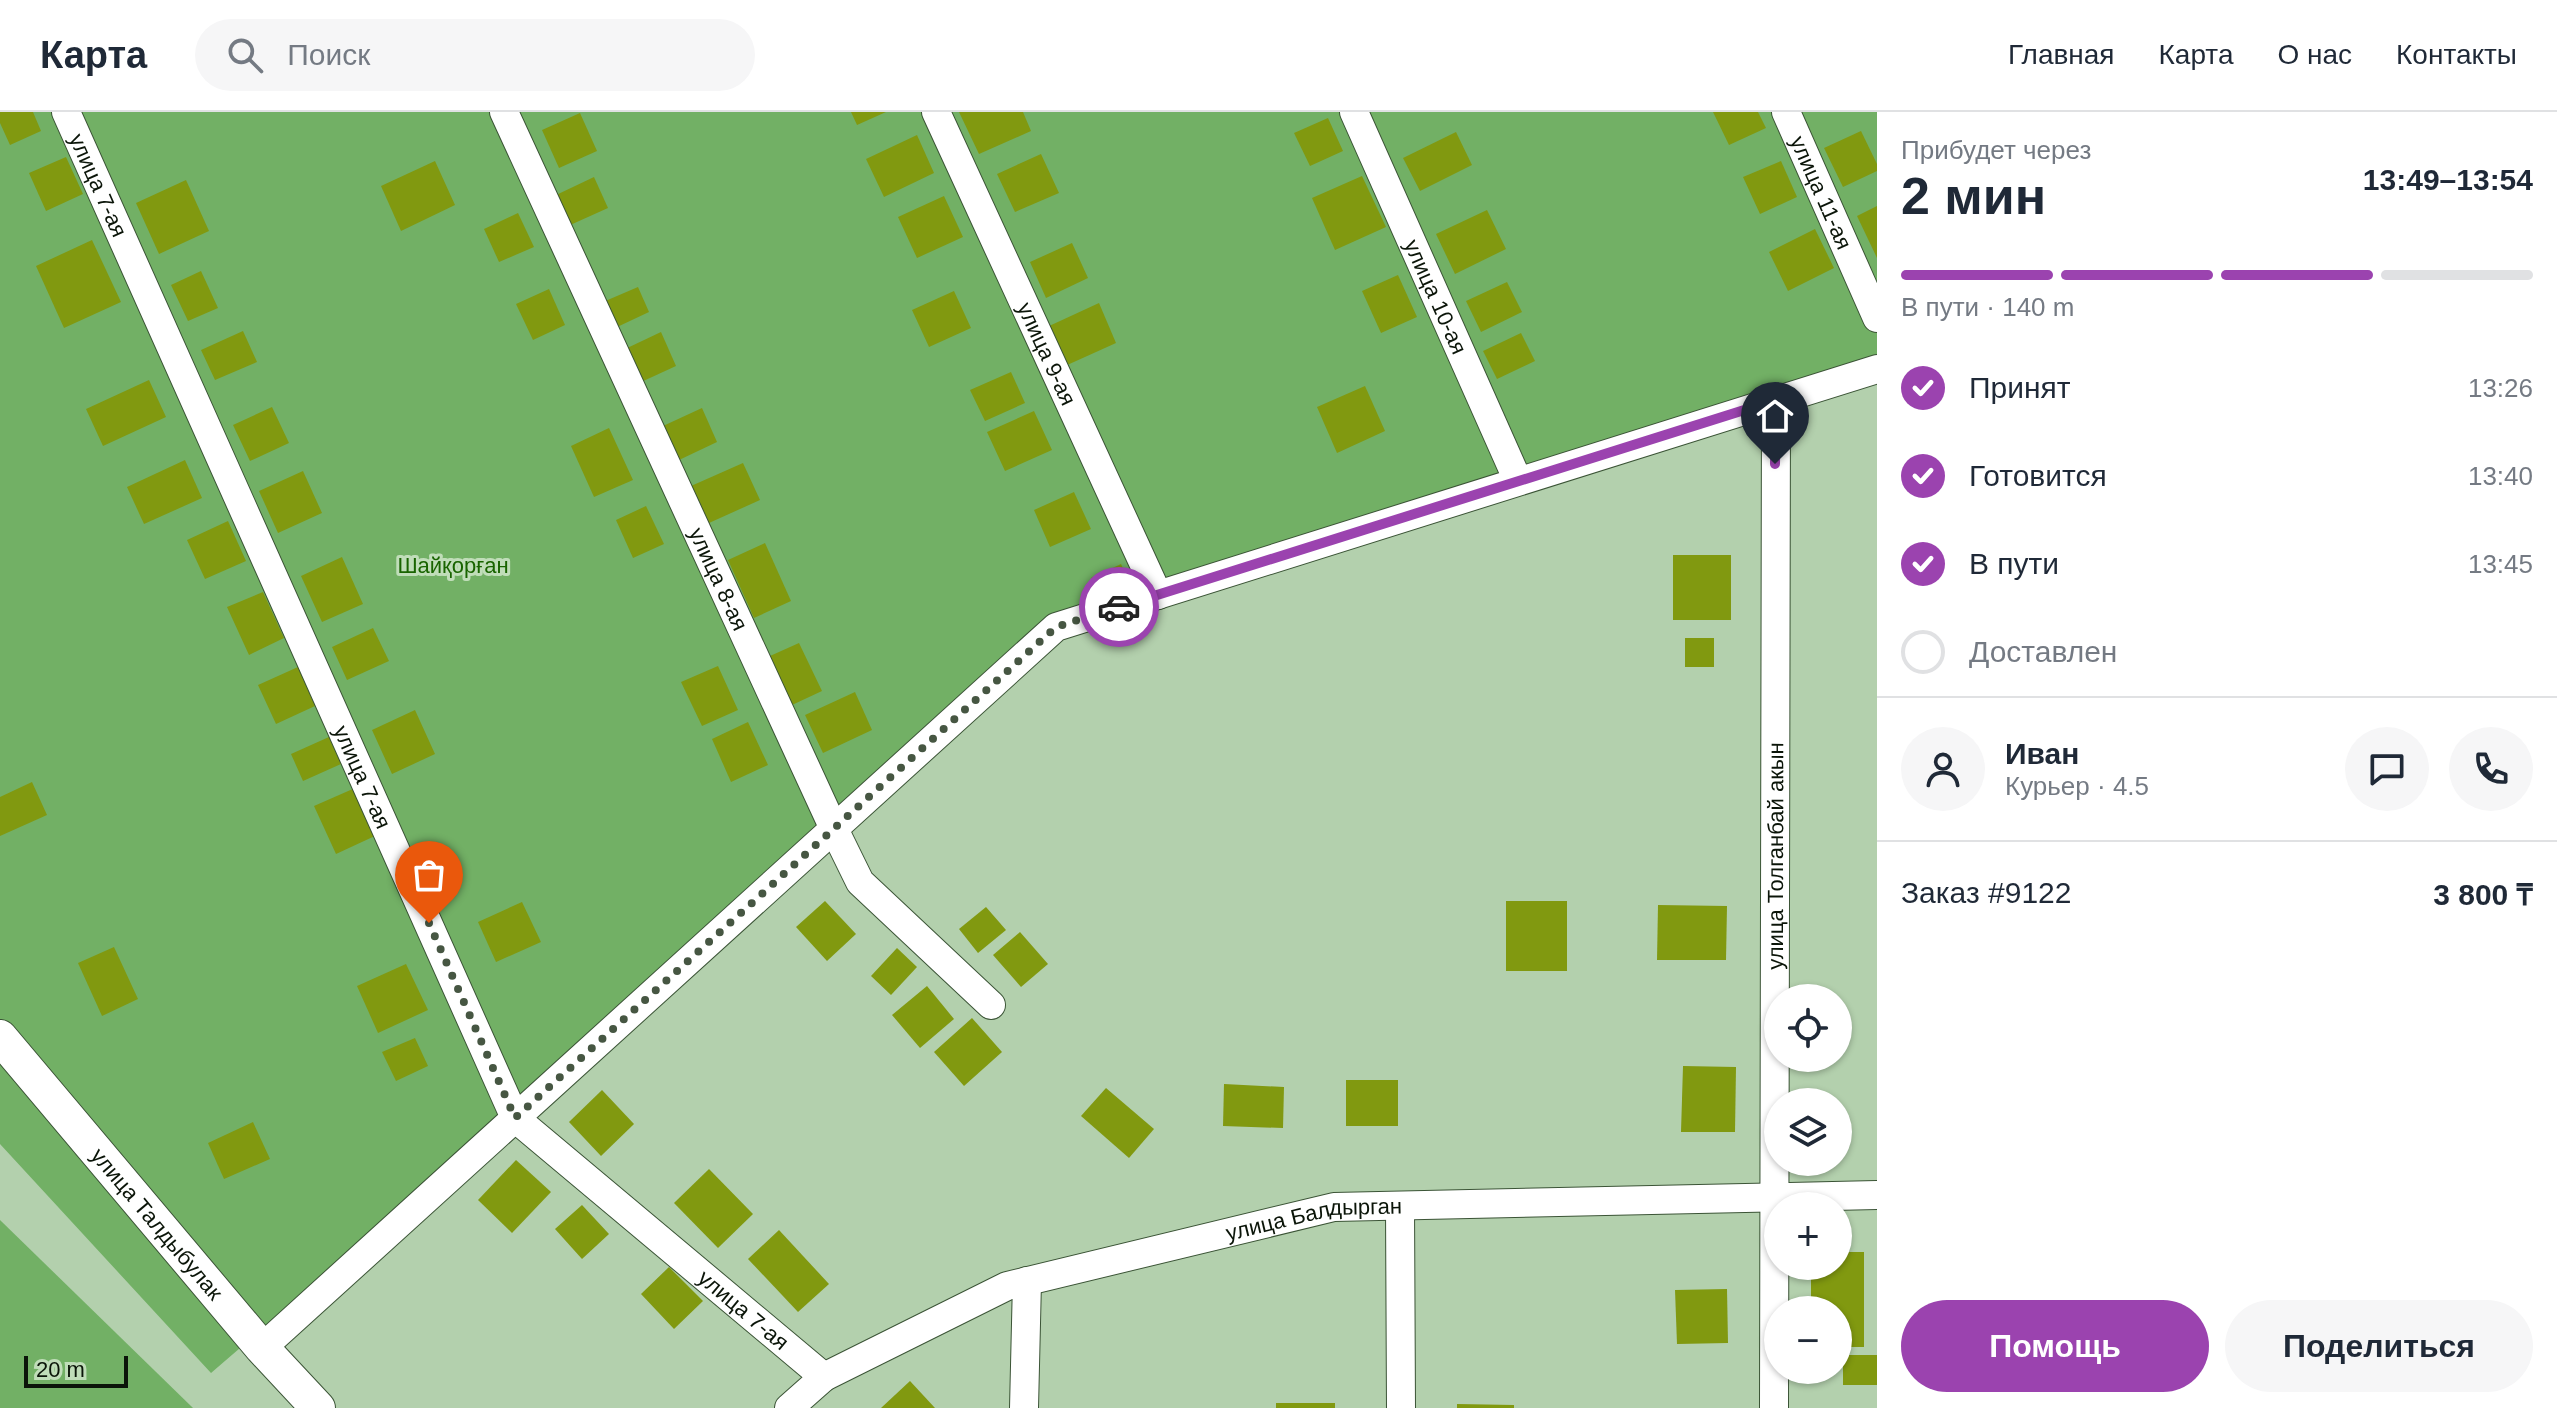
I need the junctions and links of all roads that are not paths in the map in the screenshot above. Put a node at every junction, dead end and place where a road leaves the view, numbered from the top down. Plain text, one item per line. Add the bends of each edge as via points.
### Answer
1 (66, 112) edge
2 (504, 112) edge
3 (936, 112) edge
4 (1354, 112) edge
5 (1786, 112) edge
6 (1877, 318) edge
7 (1877, 369) edge
8 (1776, 400) junction
9 (1518, 481) junction
10 (1158, 595) junction
11 (834, 829) junction
12 (991, 1005) dead end
13 (0, 1037) edge
14 (515, 1118) junction
15 (1774, 1192) edge
16 (1852, 1195) edge
17 (1877, 1195) edge
18 (1764, 1197) edge
19 (1400, 1206) junction
20 (1774, 1280) edge
21 (1027, 1281) junction
22 (262, 1348) junction
23 (824, 1377) junction
24 (318, 1408) edge
25 (789, 1408) edge
26 (1024, 1408) edge
27 (1401, 1408) edge
28 (1774, 1408) edge

1 - 14 street, улица 7-ая
2 - 11 street, улица 8-ая
3 - 10 street, улица 9-ая
4 - 9 street, улица 10-ая
5 - 6 street, улица 11-ая
7 - 8 street
8 - 9 street
8 - 15 street, улица Толганбай акын
9 - 10 street
10 - 11 street via 1056,627
11 - 12 street, улица 8-ая via 860,882
11 - 14 street
13 - 22 street, улица Талдыбулак
14 - 22 street
14 - 23 street, улица 7-ая
16 - 17 street, улица Балдырган
18 - 19 street, улица Балдырган
19 - 21 street, улица Балдырган via 1334,1207
19 - 27 street
20 - 28 street, улица Толганбай акын
21 - 23 street, улица Балдырган via 1007,1286
21 - 26 street
22 - 24 street, улица Талдыбулак
23 - 25 street, улица Балдырган

